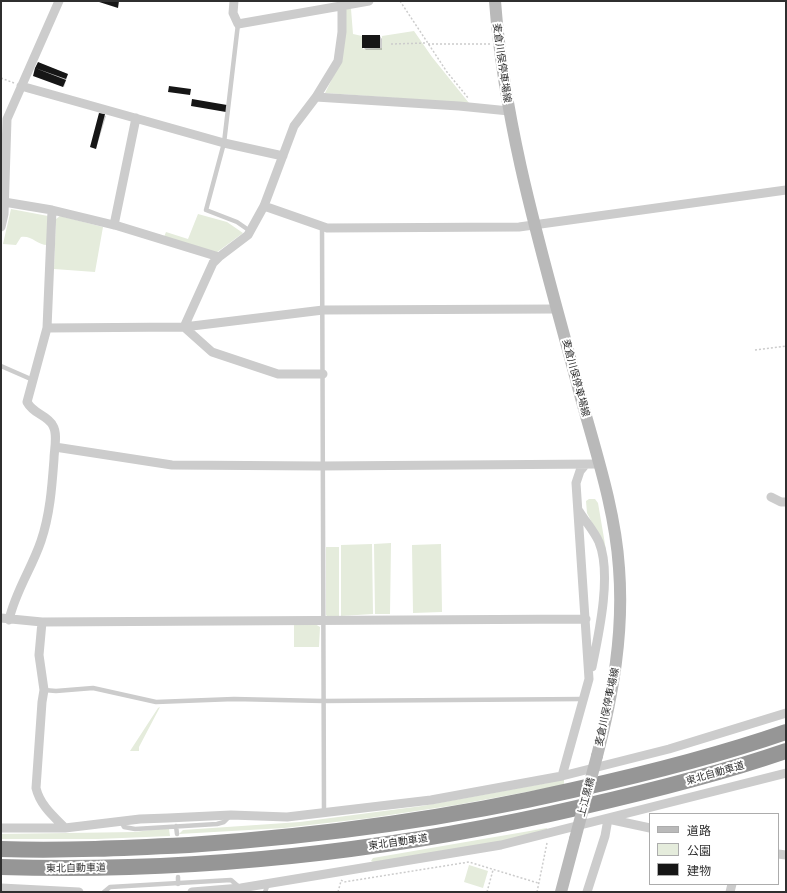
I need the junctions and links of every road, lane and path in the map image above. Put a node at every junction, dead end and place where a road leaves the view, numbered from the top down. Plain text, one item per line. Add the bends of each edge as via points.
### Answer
1 (59, 1) edge
2 (234, 1) edge
3 (369, 1) edge
4 (400, 1) edge
5 (495, 1) edge
6 (342, 6) junction
7 (238, 24) junction
8 (390, 44) dead end
9 (427, 44) junction
10 (492, 44) dead end
11 (1, 78) edge
12 (21, 86) junction
13 (316, 98) junction
14 (477, 108) junction
15 (509, 111) junction
16 (136, 118) junction
17 (224, 143) junction
18 (283, 156) junction
19 (786, 190) edge
20 (3, 202) edge
21 (264, 206) junction
22 (52, 210) junction
23 (114, 225) junction
24 (534, 225) junction
25 (1, 227) edge
26 (322, 227) junction
27 (250, 231) junction
28 (219, 257) junction
29 (557, 309) junction
30 (323, 310) junction
31 (184, 327) junction
32 (47, 328) junction
33 (786, 346) edge
34 (755, 350) dead end
35 (1, 366) edge
36 (322, 374) junction
37 (33, 380) junction
38 (55, 447) junction
39 (599, 464) junction
40 (585, 465) junction
41 (322, 466) junction
42 (771, 496) dead end
43 (786, 502) edge
44 (578, 510) junction
45 (5, 619) edge
46 (586, 619) junction
47 (323, 620) junction
48 (42, 622) junction
49 (589, 679) junction
50 (44, 690) junction
51 (583, 699) junction
52 (323, 701) junction
53 (786, 713) edge
54 (786, 732) edge
55 (786, 751) edge
56 (597, 756) joint
57 (786, 773) edge
58 (562, 776) junction
59 (324, 814) junction
60 (231, 815) junction
61 (608, 819) junction
62 (121, 821) junction
63 (176, 826) junction
64 (1, 828) edge
65 (65, 828) junction
66 (649, 828) edge
67 (177, 834) dead end
68 (547, 835) junction
69 (1, 849) edge
70 (1, 868) edge
71 (494, 870) junction
72 (178, 877) dead end
73 (340, 877) junction
74 (538, 883) junction
75 (178, 884) junction
76 (1, 888) edge
77 (240, 888) junction
78 (267, 888) edge
79 (79, 892) edge
80 (104, 892) edge
81 (192, 892) edge
82 (338, 892) edge
83 (487, 892) edge
84 (537, 892) edge
85 (561, 892) edge
86 (587, 892) edge

1 - 12 street
2 - 7 street via 234,13
3 - 6 street
4 - 9 path
5 - 15 main road, 麦倉川俣停車場線
6 - 7 street
6 - 13 street via 338,61
7 - 17 lane
8 - 9 path
9 - 10 path
9 - 14 path
11 - 12 path
12 - 16 street
12 - 20 street via 7,119
13 - 14 street
13 - 18 street via 294,126
14 - 15 street
15 - 24 main road, 麦倉川俣停車場線
16 - 17 street
16 - 23 street
17 - 18 street
17 - 27 lane via 206,210 237,222
18 - 21 street
19 - 24 street
20 - 22 street
20 - 25 street
21 - 26 street
21 - 27 street
22 - 23 street
22 - 32 street
23 - 28 street
24 - 26 street
24 - 29 main road, 麦倉川俣停車場線
26 - 30 lane
27 - 28 street
28 - 31 street via 208,272
29 - 30 street
29 - 39 main road, 麦倉川俣停車場線
30 - 31 street
30 - 36 lane
31 - 32 street
31 - 36 street via 212,352 278,374
32 - 37 street
33 - 34 path
35 - 37 lane
36 - 41 lane
37 - 38 street via 27,402 31,410 48,420 54,427
38 - 41 street via 172,465
38 - 45 street via 51,492 41,541
39 - 40 street
39 - 56 main road, 麦倉川俣停車場線 via 618,548 621,596 620,639 615,678
40 - 41 street
40 - 44 street via 577,477
41 - 47 lane
42 - 43 street
44 - 46 street
44 - 49 street via 599,542 604,572 600,628
45 - 48 street
46 - 47 street
46 - 49 street
47 - 48 street
47 - 52 lane
48 - 50 street via 39,655
49 - 51 street
50 - 52 lane via 93,688 156,702
50 - 65 street via 36,788 38,798
51 - 52 lane
51 - 58 street
52 - 59 lane
53 - 58 street via 669,749
54 - 69 highway, 東北自動車道 via 748,745 618,780 526,801 431,818 327,833 224,842 94,849
55 - 70 highway, 東北自動車道 via 672,786 433,838 226,862 95,868
56 - 85 main road, 上江黒橋, bridge
57 - 61 street
58 - 59 street via 432,800
59 - 60 street via 275,817
60 - 62 street
60 - 63 lane via 224,822 217,824
61 - 66 street
61 - 68 street
61 - 86 street
62 - 63 lane via 126,828
62 - 65 street
63 - 67 lane
64 - 65 street
68 - 73 street
68 - 74 path
71 - 73 path via 469,862
71 - 74 path
71 - 83 path
72 - 75 lane
73 - 78 street
73 - 82 path
74 - 84 path
75 - 77 lane via 231,880
75 - 80 lane via 110,887
76 - 79 street
77 - 78 street
77 - 81 street

